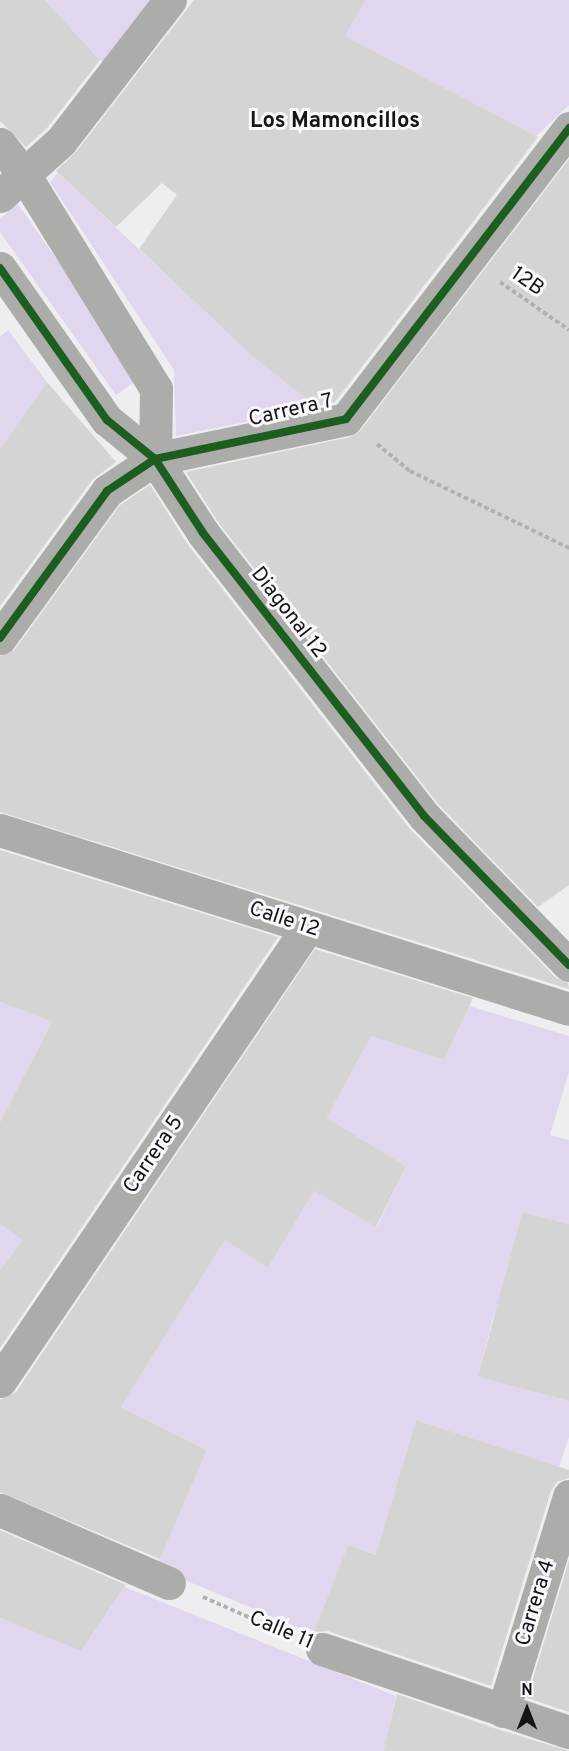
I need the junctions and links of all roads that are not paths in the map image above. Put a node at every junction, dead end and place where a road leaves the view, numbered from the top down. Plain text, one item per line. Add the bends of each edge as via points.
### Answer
1 (170, 0) edge
2 (569, 128) edge
3 (0, 144) edge
4 (25, 176) junction
5 (0, 196) edge
6 (0, 268) edge
7 (155, 459) junction
8 (0, 638) edge
9 (0, 830) edge
10 (307, 928) junction
11 (569, 965) edge
12 (569, 1009) edge
13 (0, 1382) edge
14 (569, 1496) edge
15 (0, 1510) edge
16 (169, 1583) road end
17 (322, 1649) road end
18 (502, 1710) junction
19 (569, 1731) edge

1 - 4 street via 61,141
2 - 7 street, Carrera 7 via 346,419
3 - 4 street
4 - 5 street
4 - 7 street via 156,389
6 - 7 street, Diagonal 12 via 106,420
7 - 8 street, Carrera 7 via 107,491
7 - 11 street, Diagonal 12 via 203,533 424,816
9 - 10 street, Calle 12
10 - 12 street, Calle 12
10 - 13 street, Carrera 5
14 - 18 street, Carrera 4
15 - 16 street
17 - 18 street, Calle 11
18 - 19 street, Calle 11

